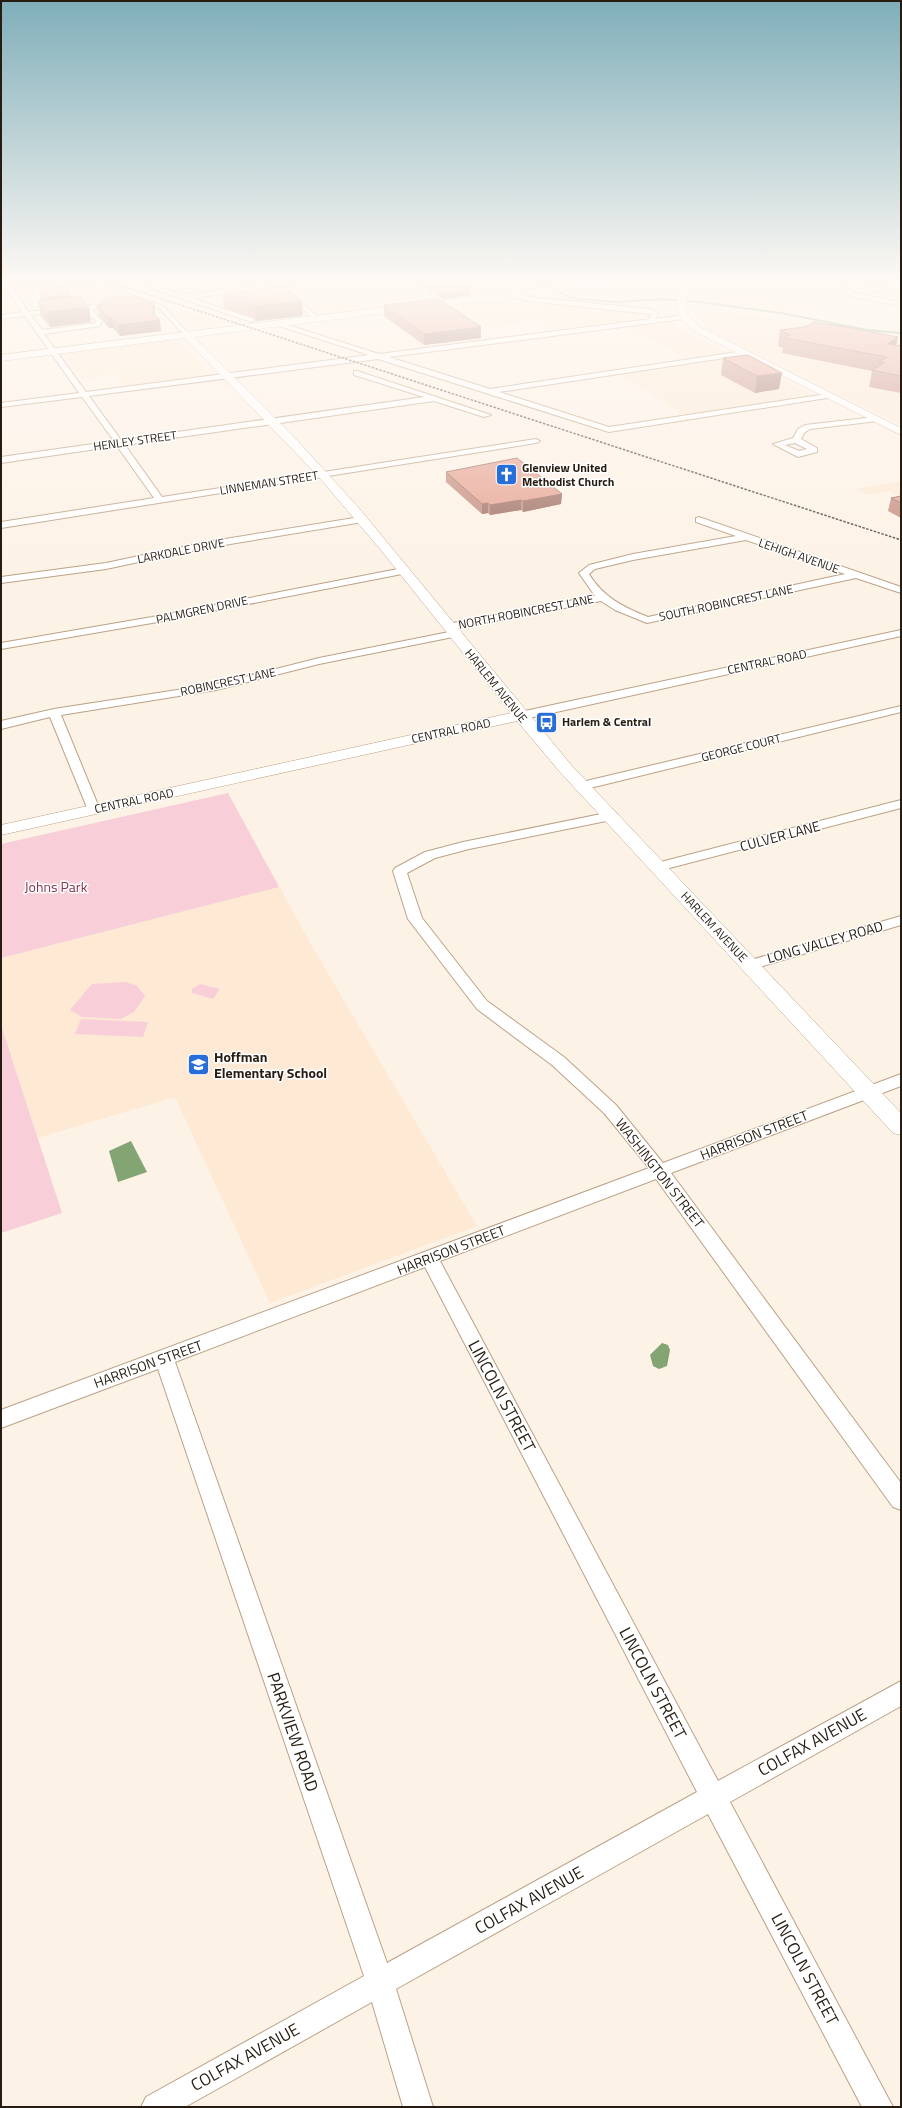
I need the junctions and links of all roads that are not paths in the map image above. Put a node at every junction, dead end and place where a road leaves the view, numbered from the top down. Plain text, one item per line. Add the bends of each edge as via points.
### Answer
1 (73, 376) edge
2 (218, 376) edge
3 (229, 376) edge
4 (368, 376) edge
5 (439, 376) edge
6 (590, 376) edge
7 (789, 376) edge
8 (487, 392) junction
9 (86, 394) junction
10 (827, 396) junction
11 (436, 398) junction
12 (1, 405) edge
13 (486, 415) dead end
14 (875, 419) junction
15 (273, 421) junction
16 (901, 432) edge
17 (796, 440) dead end
18 (536, 441) dead end
19 (120, 443) junction
20 (1, 460) edge
21 (322, 474) junction
22 (160, 500) junction
23 (360, 520) junction
24 (699, 520) dead end
25 (1, 525) edge
26 (745, 537) junction
27 (402, 571) junction
28 (855, 575) junction
29 (1, 580) edge
30 (901, 590) edge
31 (601, 598) junction
32 (451, 630) junction
33 (901, 633) edge
34 (1, 646) edge
35 (901, 709) edge
36 (54, 713) junction
37 (520, 716) junction
38 (1, 725) edge
39 (582, 786) junction
40 (901, 804) edge
41 (94, 810) junction
42 (610, 816) junction
43 (1, 830) edge
44 (658, 867) junction
45 (901, 920) edge
46 (749, 965) junction
47 (901, 1080) edge
48 (868, 1092) junction
49 (901, 1127) edge
50 (660, 1170) junction
51 (429, 1258) junction
52 (164, 1358) junction
53 (1, 1419) edge
54 (901, 1500) edge
55 (901, 1693) edge
56 (713, 1798) junction
57 (380, 1982) junction
58 (156, 2107) edge
59 (418, 2107) edge
60 (878, 2107) edge

1 - 9 street
2 - 9 street
3 - 15 main road, HARLEM AVENUE
4 - 11 street
5 - 8 street
6 - 8 street
7 - 10 main road
8 - 10 street via 609,430
9 - 12 street
9 - 19 street
10 - 14 main road
11 - 13 street
11 - 15 street, HENLEY STREET
14 - 16 main road
14 - 17 street via 808,427 801,431
15 - 19 street, HENLEY STREET
15 - 21 main road, HARLEM AVENUE
18 - 21 street, LINNEMAN STREET
19 - 20 street, HENLEY STREET
19 - 22 street
21 - 22 street, LINNEMAN STREET
21 - 23 main road, HARLEM AVENUE
22 - 25 street, LINNEMAN STREET
23 - 27 main road, HARLEM AVENUE
23 - 29 street, LARKDALE DRIVE via 200,546 106,566
24 - 26 street, LEHIGH AVENUE
26 - 28 street, LEHIGH AVENUE
26 - 31 street, NORTH ROBINCREST LANE via 592,567 584,573
27 - 32 main road, HARLEM AVENUE
27 - 34 street, PALMGREN DRIVE via 250,599 164,619
28 - 30 street, LEHIGH AVENUE
28 - 31 street, SOUTH ROBINCREST LANE via 647,620
31 - 32 street, NORTH ROBINCREST LANE
32 - 36 street, ROBINCREST LANE via 216,687
32 - 37 main road, HARLEM AVENUE
33 - 37 street, CENTRAL ROAD
35 - 39 street, GEORGE COURT
36 - 38 street, ROBINCREST LANE
36 - 41 street
37 - 39 main road, HARLEM AVENUE
37 - 41 main road, CENTRAL ROAD
39 - 42 main road, HARLEM AVENUE
40 - 44 street, CULVER LANE
41 - 43 main road, CENTRAL ROAD
42 - 44 main road, HARLEM AVENUE
42 - 50 street, WASHINGTON STREET via 468,845 430,855 400,871 415,919 482,1005 558,1061 610,1109
44 - 46 main road, HARLEM AVENUE
45 - 46 street, LONG VALLEY ROAD
46 - 48 main road, HARLEM AVENUE
47 - 48 street, HARRISON STREET
48 - 49 main road, HARLEM AVENUE
48 - 50 street, HARRISON STREET
50 - 51 street, HARRISON STREET
50 - 54 street, WASHINGTON STREET
51 - 52 street, HARRISON STREET
51 - 56 street, LINCOLN STREET
52 - 53 street, HARRISON STREET
52 - 57 street, PARKVIEW ROAD
55 - 56 street, COLFAX AVENUE
56 - 57 street, COLFAX AVENUE
56 - 60 street, LINCOLN STREET
57 - 58 street, COLFAX AVENUE
57 - 59 street, PARKVIEW ROAD

